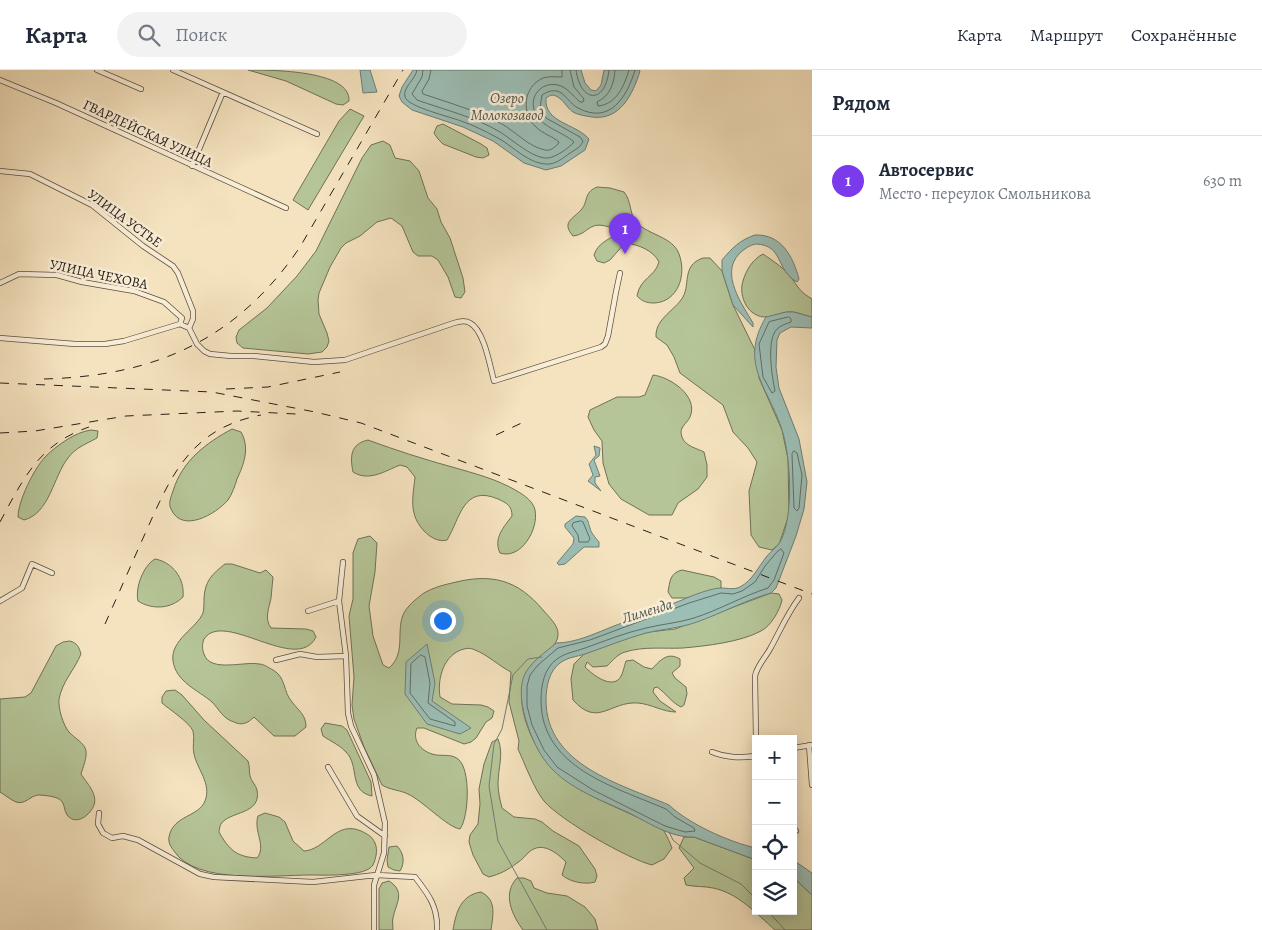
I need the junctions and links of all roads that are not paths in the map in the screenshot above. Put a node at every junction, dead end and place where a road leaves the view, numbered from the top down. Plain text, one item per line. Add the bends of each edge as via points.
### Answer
1 (97, 70) edge
2 (174, 70) edge
3 (0, 80) edge
4 (141, 89) dead end
5 (223, 92) junction
6 (318, 134) dead end
7 (192, 166) junction
8 (0, 171) edge
9 (286, 208) dead end
10 (620, 273) dead end
11 (0, 283) edge
12 (180, 324) junction
13 (189, 328) junction
14 (0, 338) edge
15 (343, 562) dead end
16 (52, 573) dead end
17 (799, 598) dead end
18 (0, 601) edge
19 (339, 601) junction
20 (308, 612) dead end
21 (346, 656) junction
22 (276, 660) dead end
23 (756, 735) edge
24 (810, 745) edge
25 (797, 747) edge
26 (712, 752) dead end
27 (752, 757) edge
28 (328, 766) dead end
29 (812, 785) edge
30 (100, 813) dead end
31 (385, 836) junction
32 (376, 875) junction
33 (374, 930) edge
34 (438, 930) edge

1 - 4 street
2 - 5 street
3 - 7 street, ГВАРДЕЙСКАЯ УЛИЦА
5 - 6 street
5 - 7 street
7 - 9 street, ГВАРДЕЙСКАЯ УЛИЦА
8 - 13 street, УЛИЦА УСТЬЕ via 30,174 92,205 174,266 192,311
10 - 13 street via 608,336 602,347 494,381 480,332 466,321 345,360 314,362 210,354 197,344
11 - 12 street, УЛИЦА ЧЕХОВА via 19,274 46,274 134,290 164,302 182,318
12 - 13 street
12 - 14 street via 105,344
15 - 19 street
16 - 18 street via 32,564 22,588
17 - 23 street via 757,670
19 - 20 street
19 - 21 street
21 - 22 street via 300,654
21 - 31 street via 348,713 374,775
24 - 25 street
24 - 29 street
26 - 27 street via 730,757
28 - 31 street via 357,816
30 - 32 street via 98,824 103,833 112,838 123,836 138,840 200,874 314,882
31 - 32 street via 384,853
32 - 33 street
32 - 34 street via 415,878 432,900 438,916

